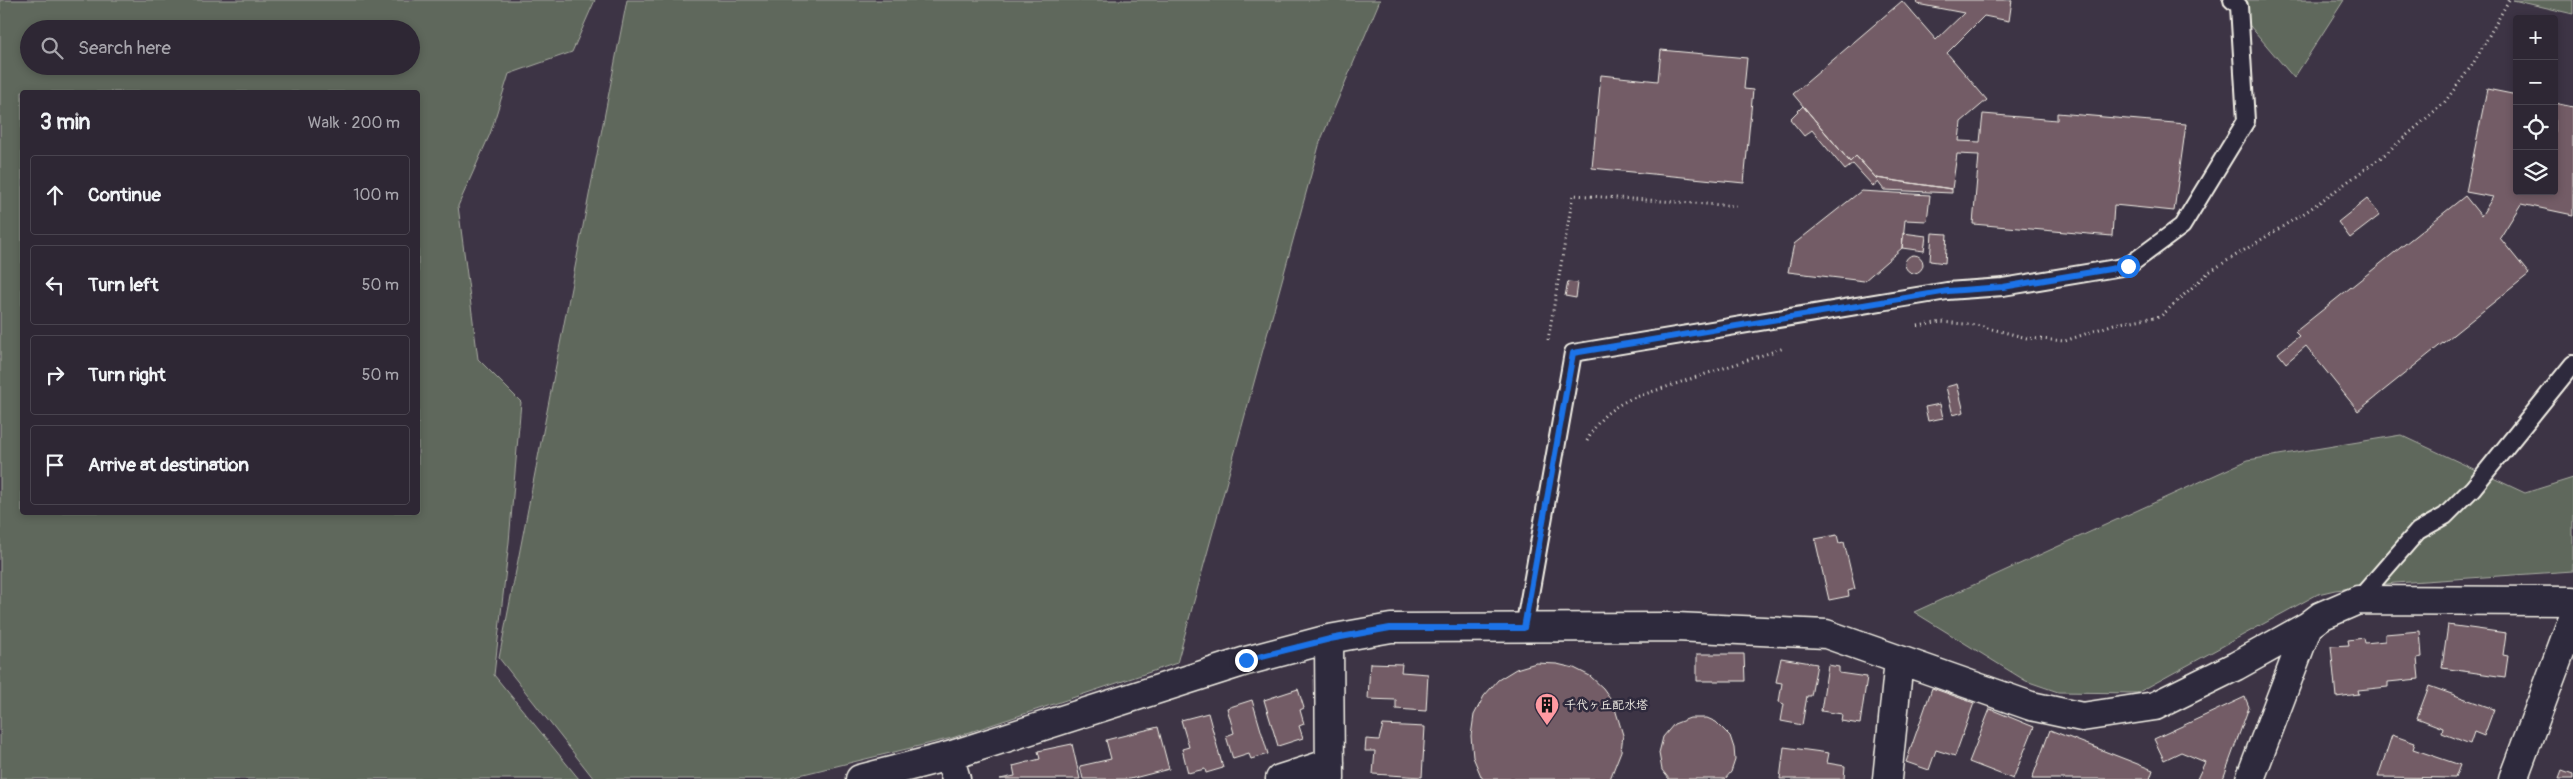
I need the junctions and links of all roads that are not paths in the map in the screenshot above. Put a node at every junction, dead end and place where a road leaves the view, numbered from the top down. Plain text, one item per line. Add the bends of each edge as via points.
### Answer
1 (2232, 0) edge
2 (2573, 364) edge
3 (2358, 600) junction
4 (2573, 601) edge
5 (2573, 618) edge
6 (2308, 626) junction
7 (1524, 628) junction
8 (1330, 639) junction
9 (1899, 660) junction
10 (953, 767) edge
11 (1330, 771) edge
12 (860, 779) edge
13 (1280, 779) edge
14 (1887, 779) edge
15 (2250, 779) edge
16 (2513, 779) edge

1 - 7 lane via 2239,6 2246,121 2182,226 2128,266 2003,287 1948,291 1573,353
2 - 3 lane via 2473,488 2445,516 2418,531
3 - 4 street
3 - 6 street via 2321,616
5 - 16 street
6 - 9 street via 2155,706 2082,717 2031,706
6 - 15 street
7 - 8 street via 1390,628
7 - 9 street via 1676,627 1826,634
8 - 10 street via 1246,660
8 - 11 street
9 - 14 street
10 - 12 street
11 - 13 street

